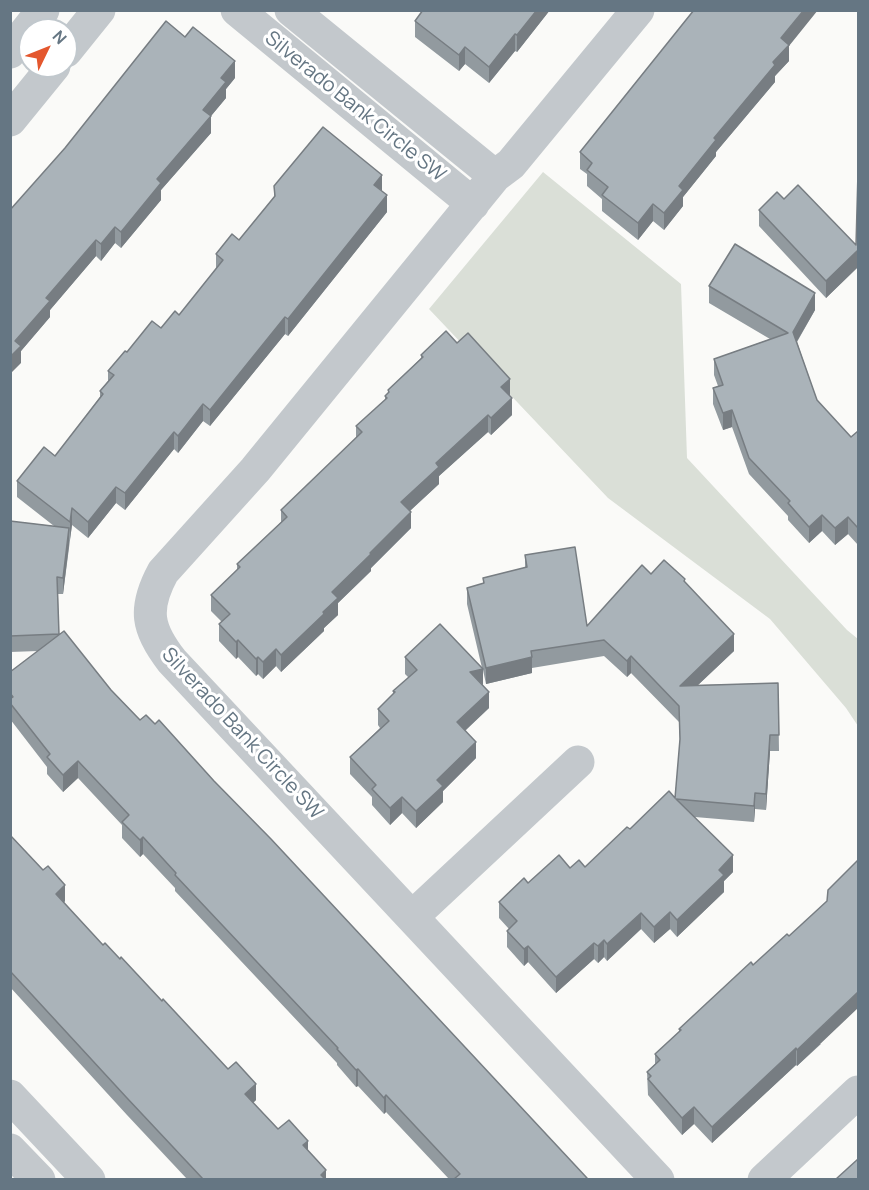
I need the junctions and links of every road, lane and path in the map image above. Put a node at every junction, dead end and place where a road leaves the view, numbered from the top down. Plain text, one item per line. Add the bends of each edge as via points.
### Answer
1 (44, 10) edge
2 (99, 10) edge
3 (237, 10) edge
4 (291, 10) edge
5 (638, 10) edge
6 (78, 36) edge
7 (10, 52) edge
8 (44, 78) edge
9 (10, 120) edge
10 (495, 176) junction
11 (473, 204) junction
12 (578, 762) dead end
13 (412, 917) junction
14 (858, 1092) edge
15 (10, 1096) edge
16 (10, 1150) edge
17 (39, 1179) edge
18 (89, 1179) edge
19 (657, 1179) edge
20 (765, 1179) edge

1 - 7 street
2 - 6 street
3 - 11 street, Silverado Bank Circle SW
4 - 10 street, Silverado Bank Circle SW
5 - 10 street, Silverado Bank Circle SW via 511,164
8 - 9 street
10 - 11 street, Silverado Bank Circle SW
11 - 13 street, Silverado Bank Circle SW via 255,470 163,572 153,591 151,609 151,628 172,661
12 - 13 street
13 - 19 street, Silverado Bank Circle SW
14 - 20 street
15 - 18 street
16 - 17 street

